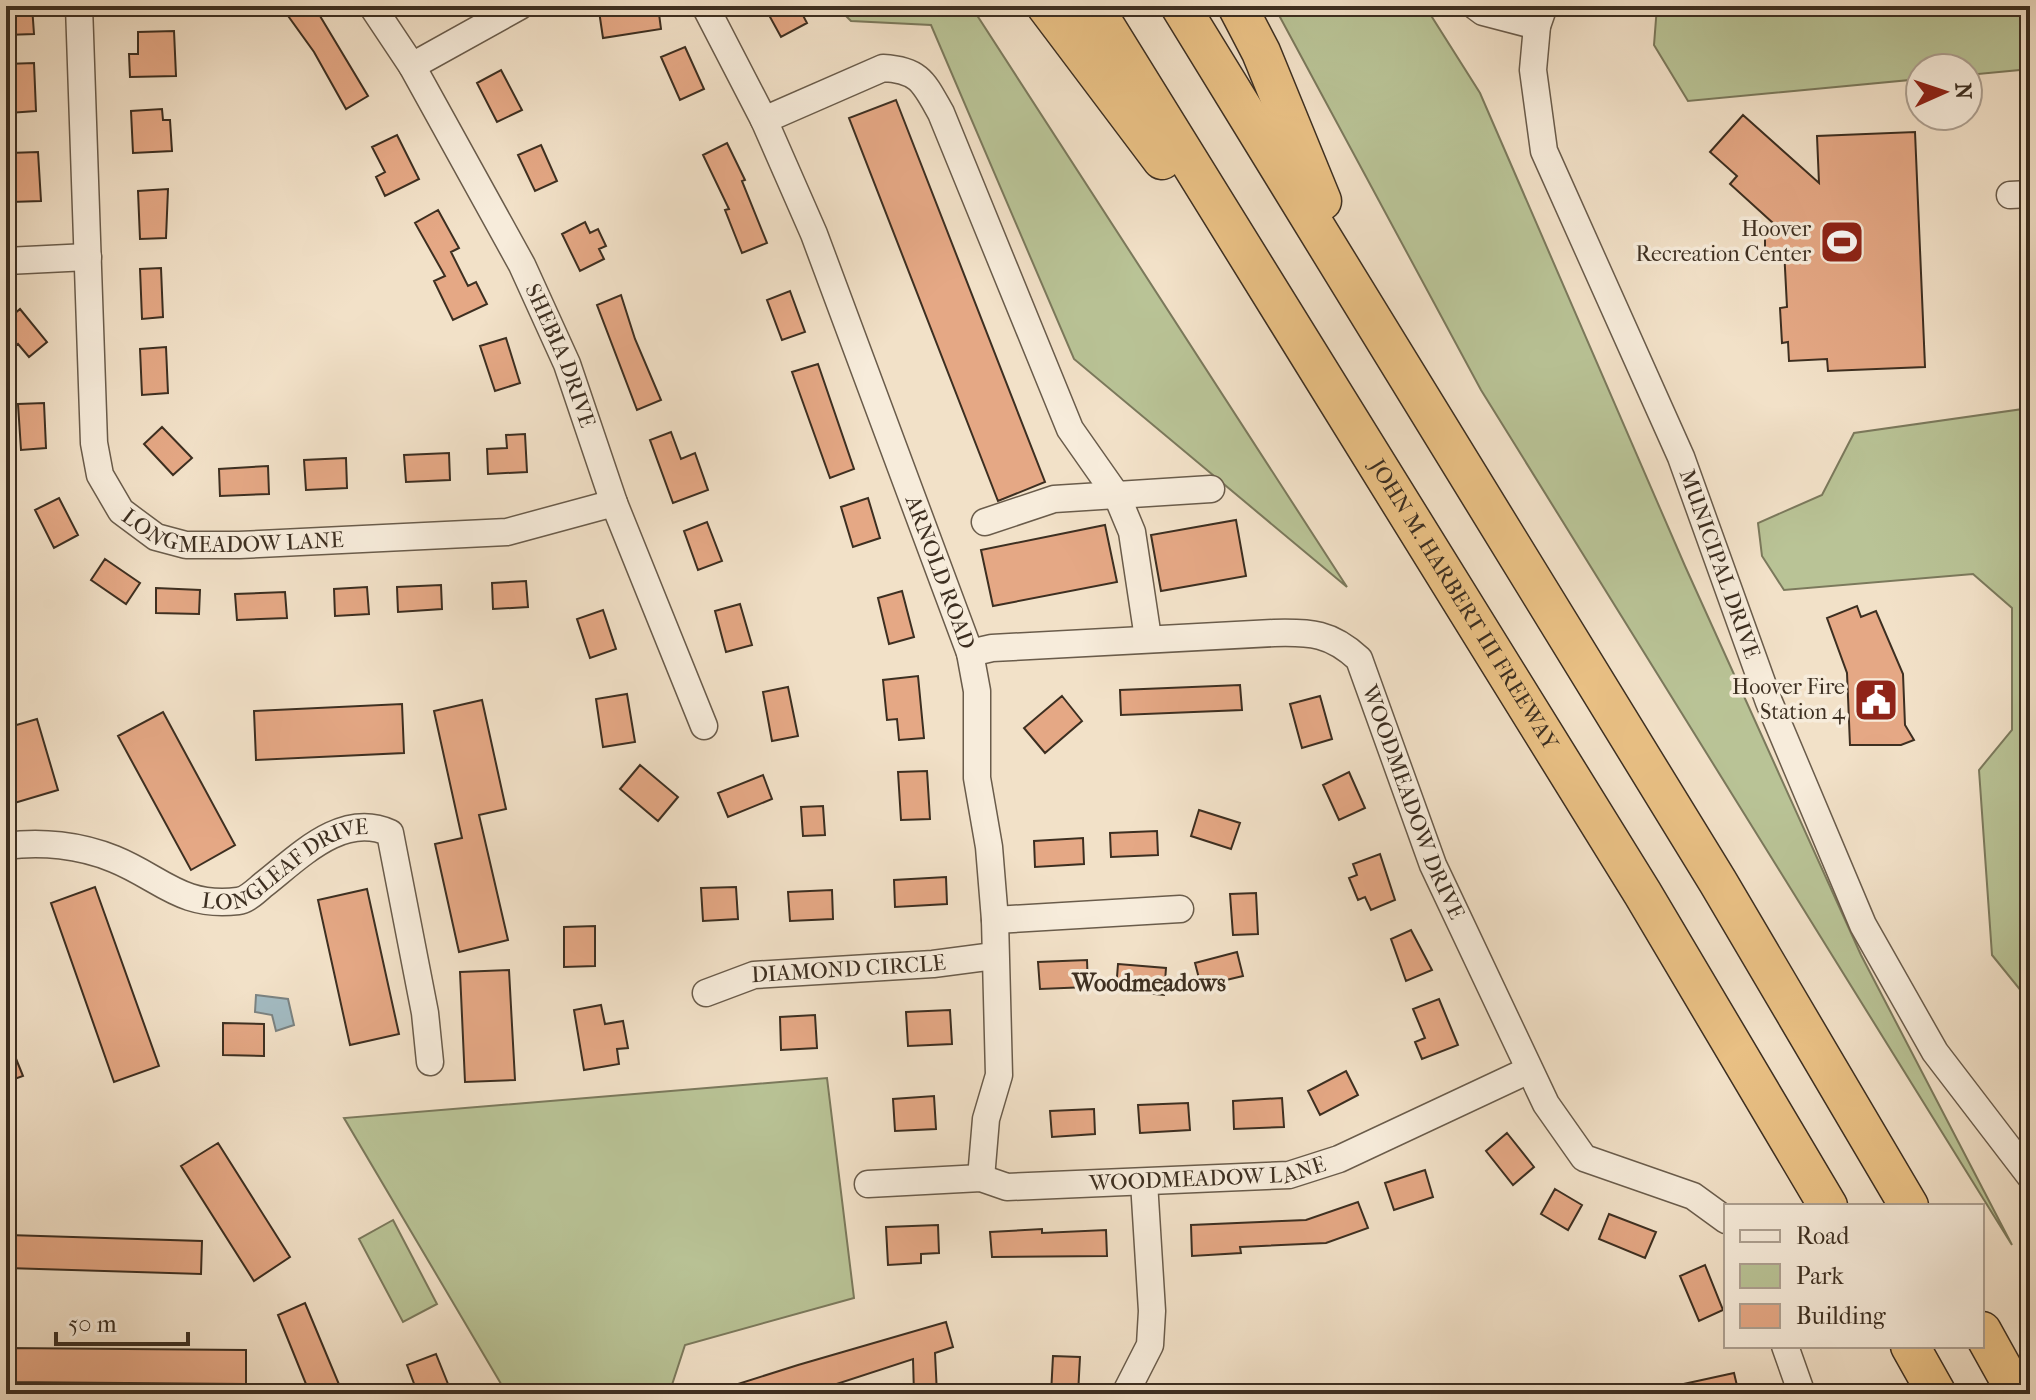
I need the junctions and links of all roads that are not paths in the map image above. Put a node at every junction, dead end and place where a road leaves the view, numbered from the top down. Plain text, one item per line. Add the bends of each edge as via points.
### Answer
1 (79, 6) edge
2 (372, 6) edge
3 (520, 6) edge
4 (705, 6) edge
5 (1046, 6) edge
6 (1093, 6) edge
7 (1180, 6) edge
8 (1237, 6) edge
9 (1475, 6) edge
10 (1541, 16) edge
11 (412, 66) junction
12 (764, 120) junction
13 (88, 257) junction
14 (6, 261) edge
15 (1363, 300) junction
16 (1298, 340) junction
17 (1211, 489) dead end
18 (1117, 496) junction
19 (614, 503) junction
20 (985, 522) dead end
21 (1148, 638) junction
22 (970, 653) junction
23 (704, 726) dead end
24 (6, 846) edge
25 (1180, 909) dead end
26 (995, 920) junction
27 (994, 956) junction
28 (706, 993) dead end
29 (430, 1062) dead end
30 (1529, 1070) junction
31 (2030, 1176) edge
32 (981, 1178) junction
33 (1144, 1182) junction
34 (868, 1184) dead end
35 (1827, 1204) edge
36 (1908, 1204) edge
37 (1724, 1219) edge
38 (1984, 1335) edge
39 (1786, 1348) edge
40 (1911, 1348) edge
41 (1125, 1394) edge
42 (1802, 1394) edge
43 (1937, 1394) edge
44 (2017, 1394) edge

1 - 13 street, LONGMEADOW LANE
2 - 11 street, SHEBIA DRIVE
3 - 11 street
4 - 12 street, ARNOLD ROAD
5 - 16 highway
6 - 16 highway, JOHN M. HARBERT III FREEWAY
7 - 15 highway
8 - 15 highway
9 - 10 street via 1483,12
10 - 31 street, MUNICIPAL DRIVE via 1533,70 1544,151 1681,457 1769,702 1863,925 1935,1052
11 - 19 street, SHEBIA DRIVE via 522,265 567,364
12 - 18 street via 883,68 903,69 922,79 941,113 1070,429
12 - 22 street, ARNOLD ROAD via 814,234
13 - 14 street
13 - 19 street, LONGMEADOW LANE via 94,443 100,475 121,511 156,537 186,545 239,545 507,532
15 - 36 highway
16 - 35 highway, JOHN M. HARBERT III FREEWAY via 1643,894
17 - 18 street
18 - 20 street via 1054,499
18 - 21 street via 1132,532
19 - 23 street, SHEBIA DRIVE
21 - 22 street, WOODMEADOW DRIVE
21 - 30 street, WOODMEADOW DRIVE via 1308,632 1340,642 1359,659 1433,865
22 - 26 street, ARNOLD ROAD via 977,691 977,778
24 - 29 street, LONGLEAF DRIVE via 30,842 73,847 114,859 190,900 241,901 334,834 364,826 390,833
25 - 26 street
26 - 27 street, ARNOLD ROAD
27 - 28 street, DIAMOND CIRCLE via 754,975
27 - 32 street, ARNOLD ROAD via 999,1075 986,1119
30 - 33 street, WOODMEADOW LANE via 1311,1169 1289,1175
30 - 37 street, WOODMEADOW DRIVE via 1584,1158 1693,1196
32 - 33 street, WOODMEADOW LANE via 1007,1187
32 - 34 street, WOODMEADOW LANE
33 - 41 street via 1150,1345
38 - 44 highway
39 - 42 street
40 - 43 highway

